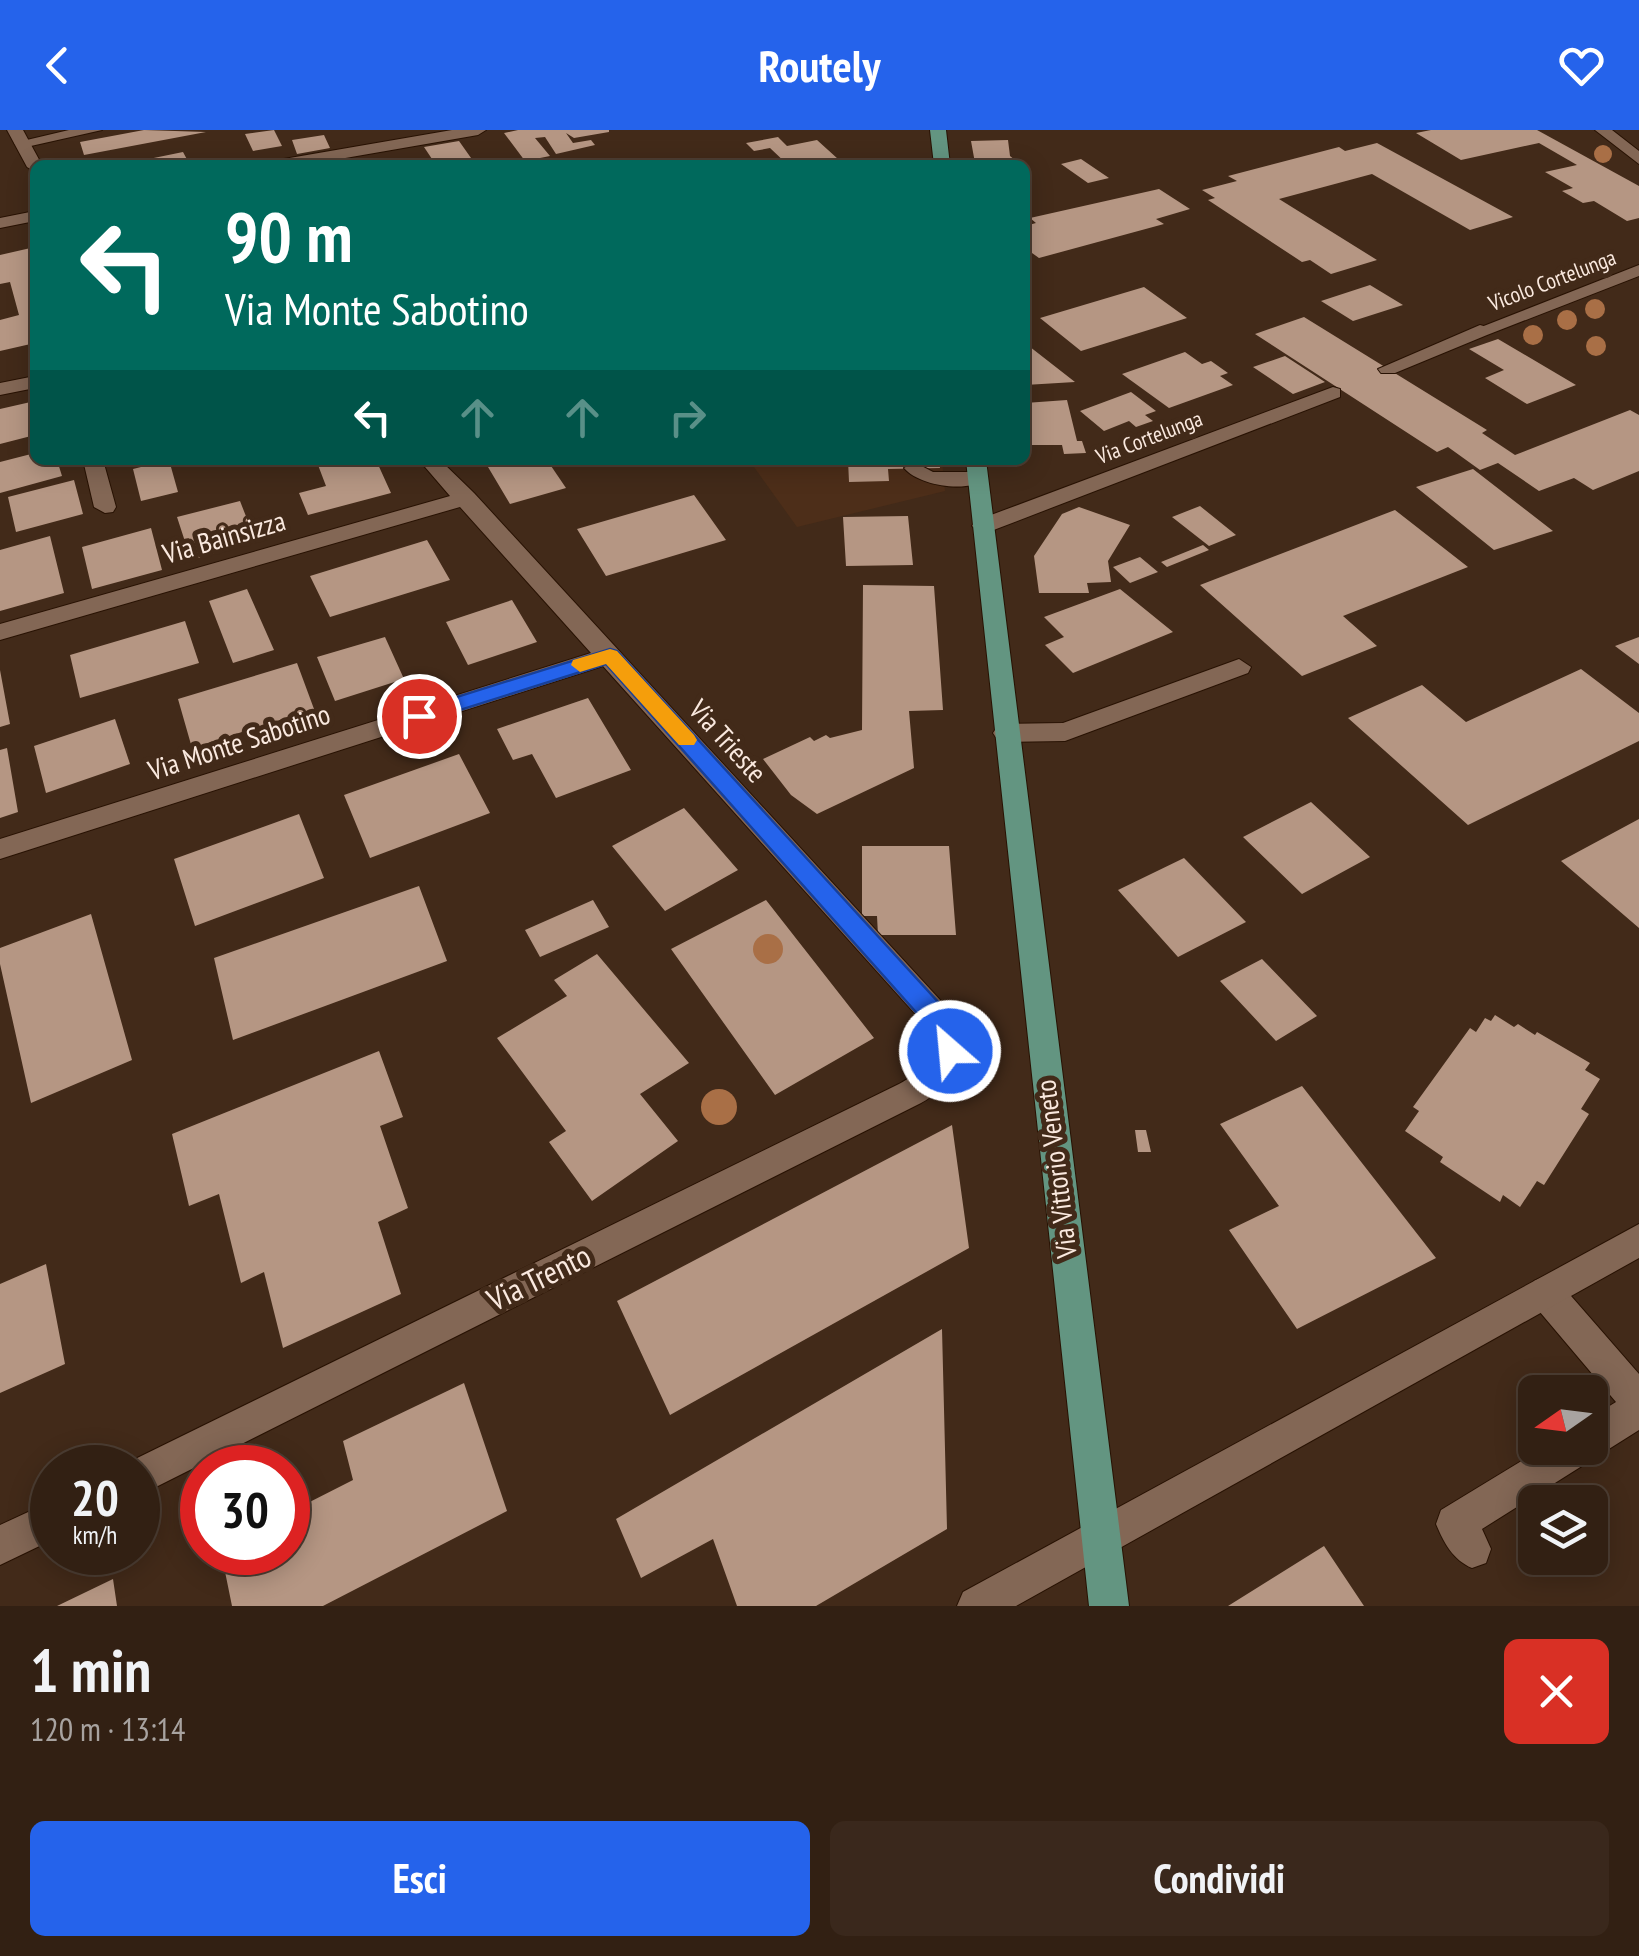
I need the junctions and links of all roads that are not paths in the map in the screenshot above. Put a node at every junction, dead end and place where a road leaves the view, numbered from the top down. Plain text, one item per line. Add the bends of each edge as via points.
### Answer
1 (94, 130) edge
2 (478, 130) edge
3 (938, 130) edge
4 (1603, 130) edge
5 (18, 137) edge
6 (1639, 159) edge
7 (31, 160) edge
8 (307, 160) edge
9 (941, 160) edge
10 (30, 217) edge
11 (0, 223) edge
12 (1639, 270) edge
13 (1388, 369) dead end
14 (30, 383) edge
15 (0, 390) edge
16 (1337, 391) dead end
17 (94, 465) edge
18 (433, 465) edge
19 (914, 468) dead end
20 (976, 469) edge
21 (466, 498) junction
22 (105, 507) dead end
23 (982, 526) junction
24 (0, 632) edge
25 (610, 656) junction
26 (1239, 667) dead end
27 (1006, 732) junction
28 (0, 848) edge
29 (939, 1076) joint
30 (1639, 1240) edge
31 (1546, 1293) junction
32 (1639, 1405) edge
33 (1608, 1427) edge
34 (1550, 1465) edge
35 (160, 1467) edge
36 (30, 1531) edge
37 (1100, 1539) junction
38 (0, 1546) edge
39 (1472, 1548) dead end
40 (977, 1606) edge
41 (1109, 1606) edge

1 - 5 street
2 - 8 street
3 - 9 main road
4 - 6 street
5 - 7 street
10 - 11 street
12 - 13 street, Vicolo Cortelunga
14 - 15 street
16 - 23 street, Via Cortelunga
17 - 22 street
18 - 21 street, Via Trieste
19 - 20 street via 928,478
20 - 23 main road, Via Vittorio Veneto
21 - 24 street, Via Bainsizza
21 - 25 street, Via Trieste
23 - 27 main road, Via Vittorio Veneto
25 - 28 street, Via Monte Sabotino
25 - 29 street, Via Trieste via 941,1022 950,1051
26 - 27 street via 1065,732
27 - 37 main road, Via Vittorio Veneto
29 - 35 street, Via Trento
30 - 31 street
31 - 32 street
31 - 37 street
32 - 33 street
34 - 39 street via 1455,1524
36 - 38 street
37 - 40 street
37 - 41 main road, Via Vittorio Veneto

